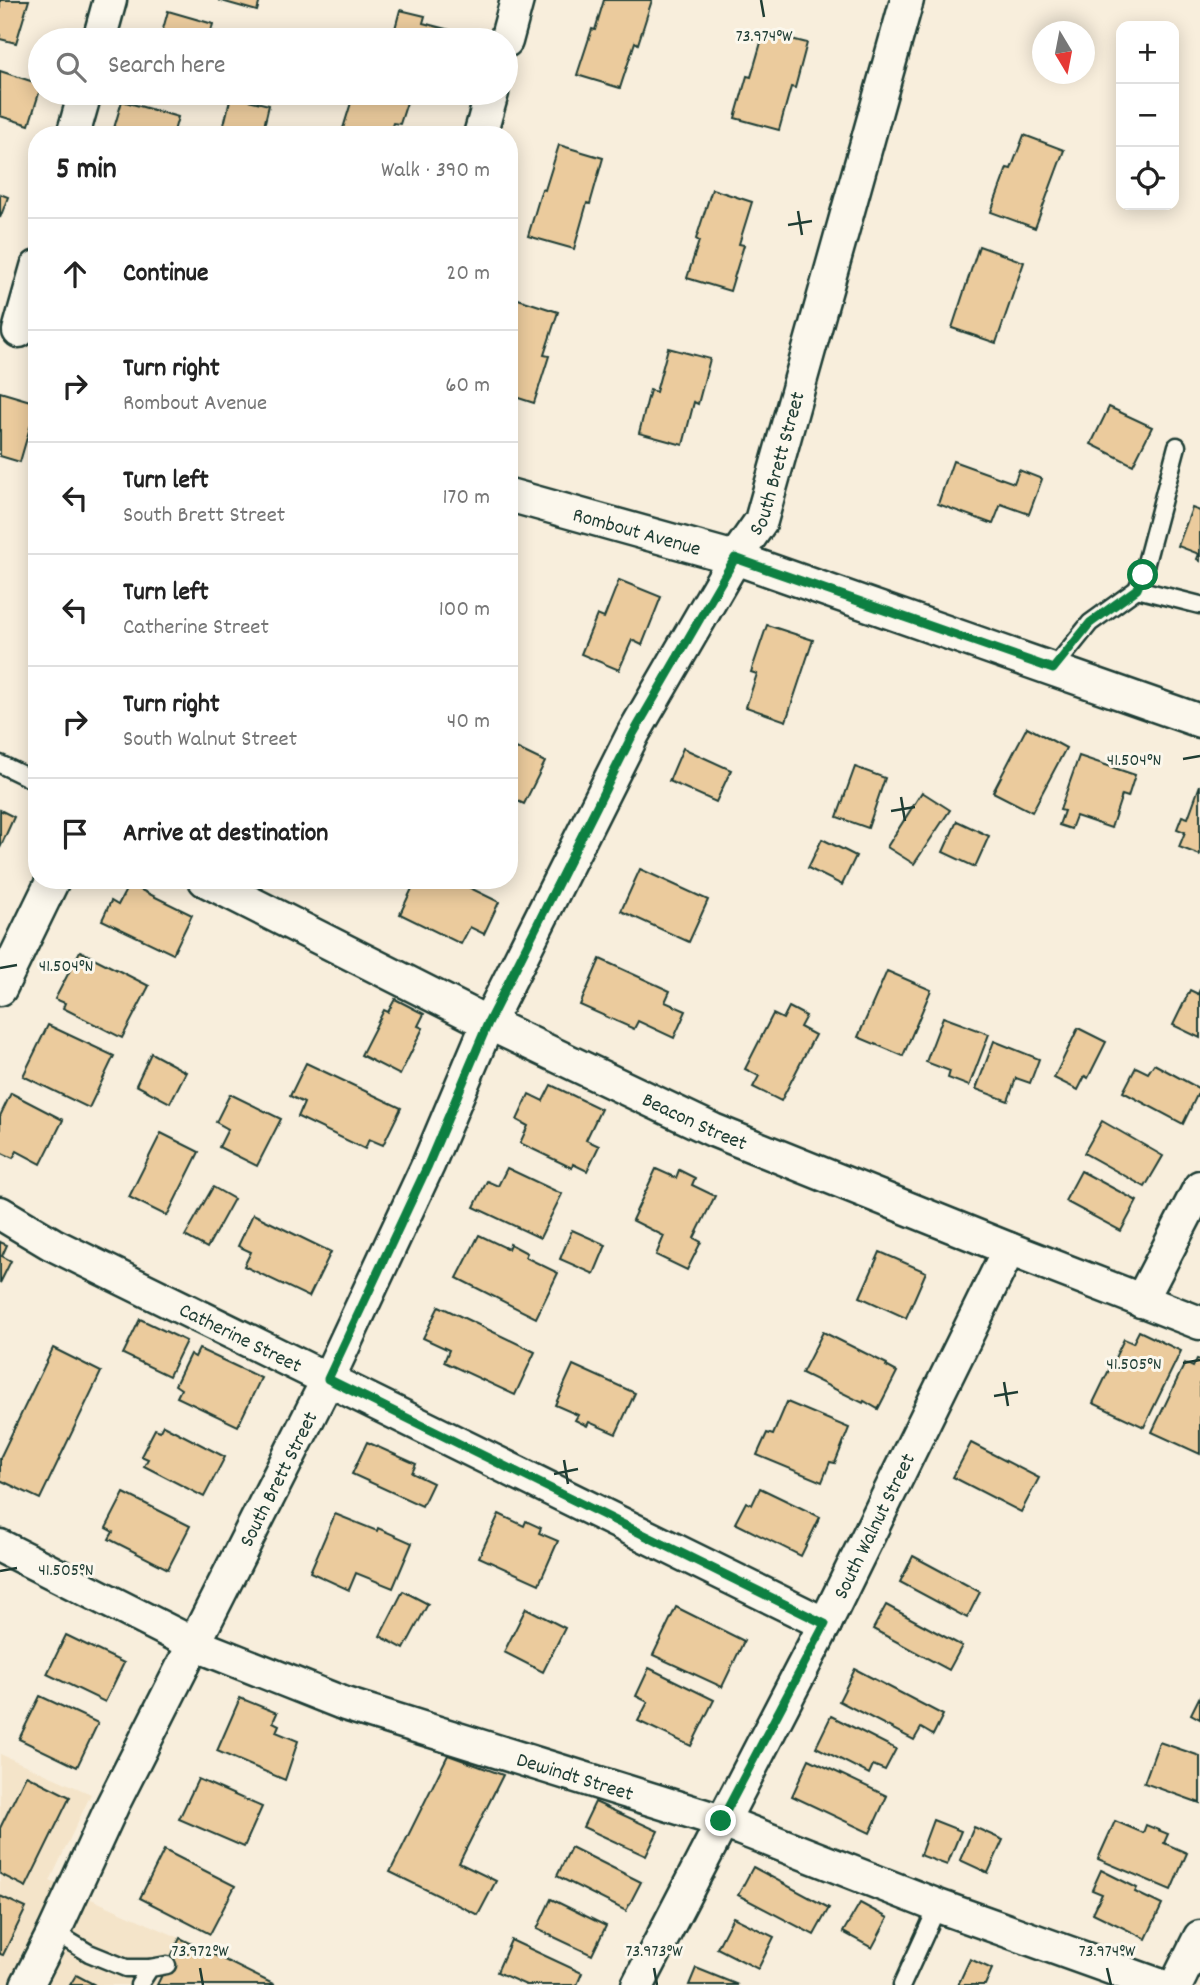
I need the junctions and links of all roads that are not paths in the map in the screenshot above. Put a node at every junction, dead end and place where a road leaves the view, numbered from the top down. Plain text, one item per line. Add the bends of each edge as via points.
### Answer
1 (110, 0) edge
2 (517, 0) edge
3 (907, 0) edge
4 (102, 28) edge
5 (509, 28) edge
6 (82, 105) edge
7 (489, 105) edge
8 (76, 126) edge
9 (483, 126) edge
10 (28, 299) edge
11 (19, 331) edge
12 (1177, 446) dead end
13 (518, 498) edge
14 (735, 558) junction
15 (1137, 589) junction
16 (1200, 605) edge
17 (1053, 669) junction
18 (1200, 721) edge
19 (0, 764) edge
20 (28, 778) edge
21 (49, 889) edge
22 (223, 889) edge
23 (0, 989) edge
24 (488, 1023) junction
25 (1200, 1187) edge
26 (0, 1213) edge
27 (1009, 1249) junction
28 (1141, 1301) junction
29 (1200, 1323) edge
30 (328, 1379) junction
31 (0, 1546) edge
32 (825, 1624) junction
33 (194, 1644) junction
34 (721, 1821) junction
35 (938, 1906) junction
36 (54, 1933) junction
37 (1200, 1937) edge
38 (167, 1965) dead end
39 (150, 1968) junction
40 (27, 1985) edge
41 (139, 1985) edge
42 (638, 1985) edge
43 (902, 1985) edge
44 (1159, 1985) edge
45 (1176, 1985) edge

1 - 4 street
2 - 5 street
3 - 14 street, South Brett Street via 761,521
6 - 8 street
7 - 9 street
10 - 11 street
12 - 15 lane
13 - 14 street, Rombout Avenue
14 - 17 street, Rombout Avenue
14 - 24 street, South Brett Street via 633,734
15 - 16 lane
15 - 17 lane via 1090,623
17 - 18 street, Rombout Avenue
19 - 20 lane
21 - 23 street
22 - 24 street, Beacon Street
24 - 27 street, Beacon Street via 713,1130
24 - 30 street, South Brett Street
25 - 28 street
26 - 30 street, Catherine Street via 52,1244
27 - 28 street, Beacon Street
27 - 32 street, South Walnut Street
28 - 29 street, Beacon Street
30 - 32 street, Catherine Street
30 - 33 street, South Brett Street
31 - 33 street, Dewindt Street
32 - 34 street, South Walnut Street
33 - 34 street, Dewindt Street via 345,1704
33 - 36 street, South Brett Street
34 - 35 street, Dewindt Street
34 - 42 street, South Walnut Street
35 - 43 lane
35 - 44 street, Dewindt Street
36 - 39 lane via 126,1968
36 - 40 street, South Brett Street
37 - 45 street
38 - 39 lane
39 - 41 lane

